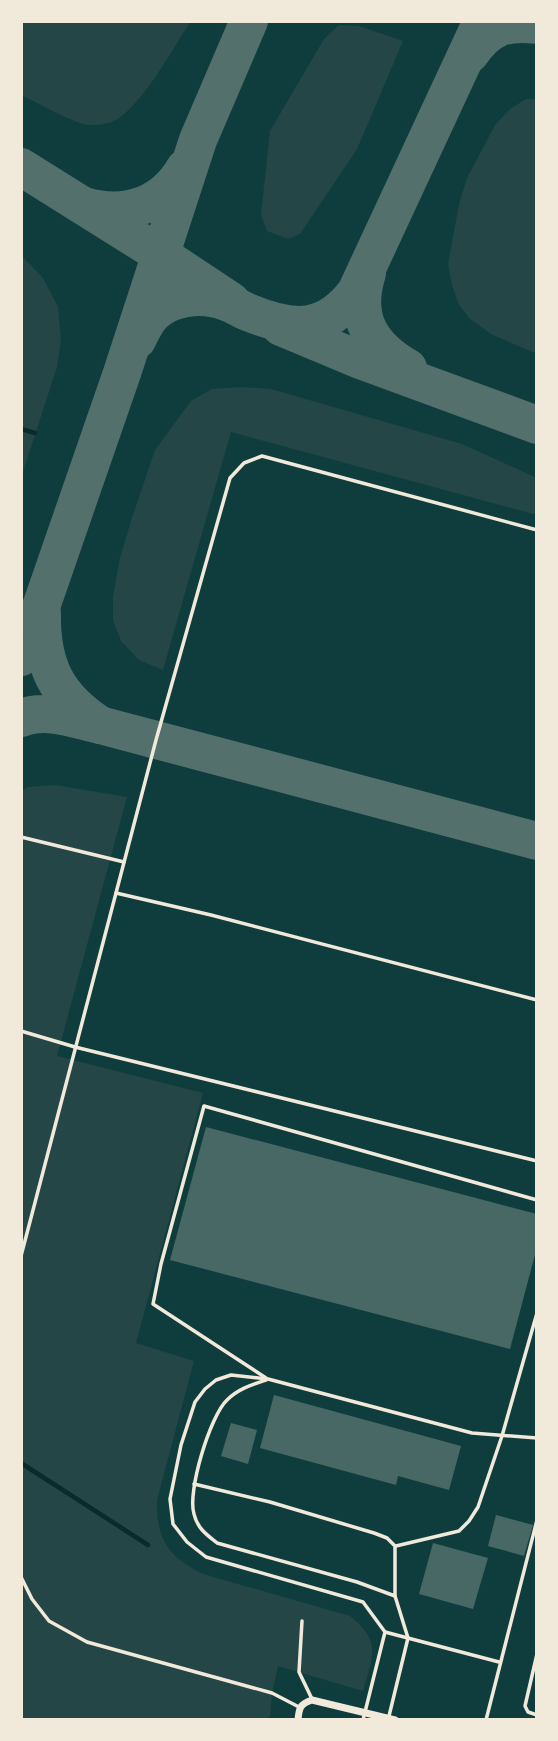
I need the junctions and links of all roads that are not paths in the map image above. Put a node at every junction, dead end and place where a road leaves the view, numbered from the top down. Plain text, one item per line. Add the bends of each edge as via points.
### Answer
1 (537, 530) edge
2 (21, 837) edge
3 (124, 862) junction
4 (116, 893) junction
5 (537, 1000) edge
6 (21, 1031) edge
7 (75, 1047) junction
8 (537, 1161) edge
9 (537, 1200) edge
10 (21, 1256) edge
11 (537, 1313) edge
12 (268, 1379) junction
13 (502, 1436) junction
14 (537, 1438) edge
15 (194, 1484) junction
16 (537, 1520) edge
17 (395, 1546) junction
18 (21, 1577) edge
19 (395, 1595) junction
20 (302, 1621) dead end
21 (385, 1632) junction
22 (408, 1638) junction
23 (537, 1654) edge
24 (499, 1662) junction
25 (312, 1700) junction
26 (299, 1707) junction
27 (537, 1715) edge
28 (364, 1716) edge
29 (392, 1719) edge
30 (298, 1720) edge
31 (486, 1720) edge

1 - 3 lane via 262,456 244,463 230,478
2 - 3 lane
3 - 4 lane
4 - 5 lane
4 - 7 lane
6 - 7 lane
7 - 8 lane
7 - 10 lane
9 - 12 lane via 204,1106 153,1304
11 - 13 lane
12 - 13 lane via 472,1433
12 - 15 lane via 240,1389 225,1401 216,1414
12 - 21 lane via 231,1375 215,1380 195,1402 170,1499 173,1524 206,1557 363,1602
13 - 14 lane
13 - 17 lane via 469,1521 459,1531
15 - 17 lane via 374,1533
15 - 19 lane via 193,1513 202,1531 217,1544
16 - 24 lane
17 - 19 lane
18 - 26 lane via 49,1621 87,1642 272,1693
19 - 22 lane
20 - 25 lane via 299,1672
21 - 22 lane
21 - 28 lane
22 - 24 lane
22 - 29 lane
23 - 27 lane via 525,1706 527,1712
24 - 31 lane
25 - 26 street
25 - 28 street
26 - 30 street
28 - 29 street

